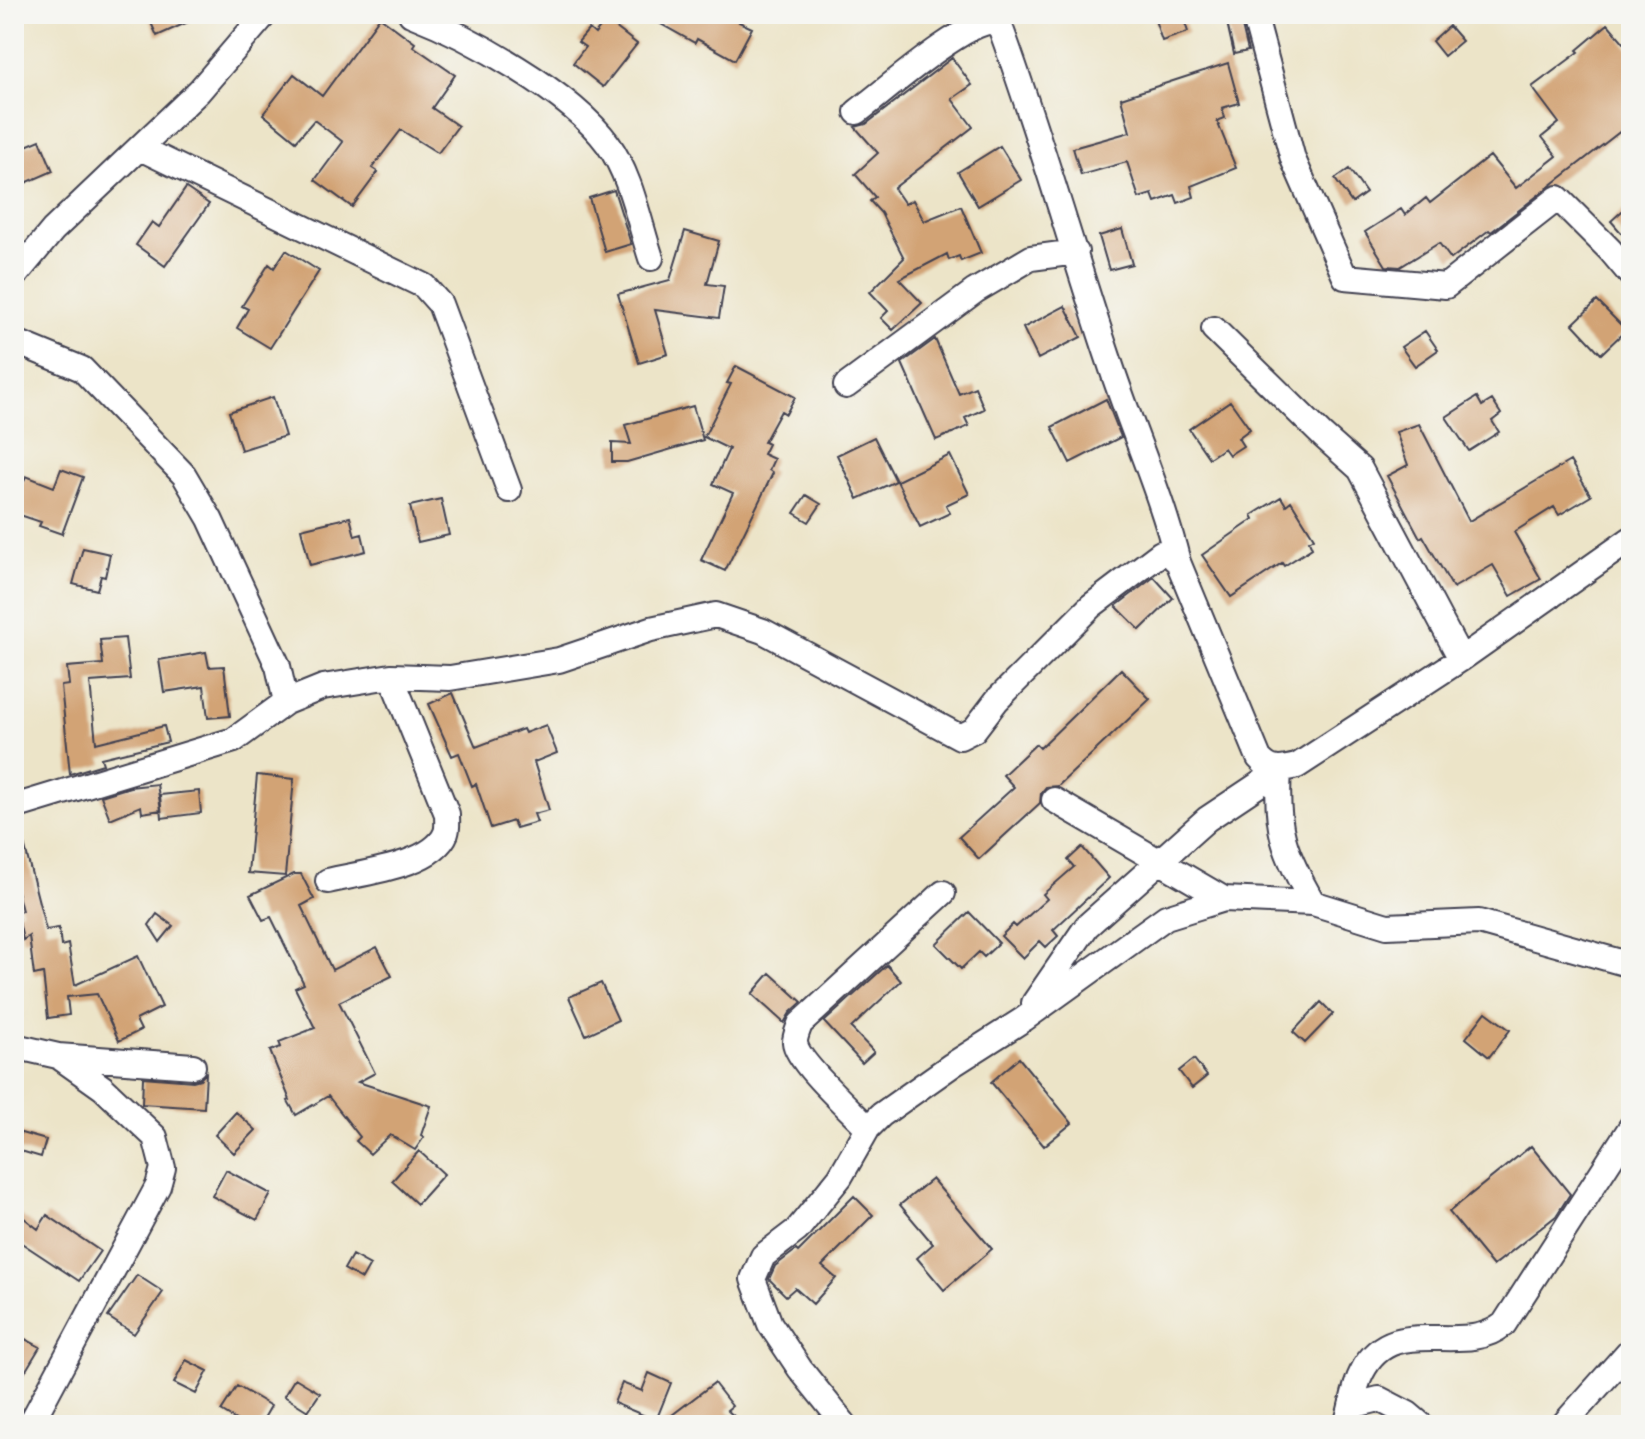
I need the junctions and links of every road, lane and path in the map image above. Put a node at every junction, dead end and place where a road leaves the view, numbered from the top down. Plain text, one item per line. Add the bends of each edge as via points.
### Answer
1 (265, 14) edge
2 (411, 14) edge
3 (1254, 14) edge
4 (857, 112) dead end
5 (140, 148) junction
6 (1076, 252) junction
7 (651, 258) dead end
8 (1631, 275) edge
9 (14, 277) edge
10 (1214, 329) dead end
11 (14, 341) edge
12 (846, 386) dead end
13 (509, 490) dead end
14 (1631, 539) edge
15 (1178, 562) junction
16 (1461, 659) junction
17 (391, 676) junction
18 (286, 702) junction
19 (1279, 771) junction
20 (1054, 800) dead end
21 (14, 807) edge
22 (1159, 859) junction
23 (328, 881) dead end
24 (943, 893) dead end
25 (1224, 899) junction
26 (1313, 903) junction
27 (1631, 965) edge
28 (1024, 1019) junction
29 (14, 1046) edge
30 (58, 1056) junction
31 (193, 1066) dead end
32 (1631, 1127) edge
33 (868, 1128) junction
34 (1631, 1349) edge
35 (1348, 1416) edge
36 (30, 1425) edge
37 (845, 1425) edge
38 (1421, 1425) edge
39 (1563, 1425) edge

1 - 5 street via 199,91
2 - 7 street via 495,57 584,118 609,146
3 - 8 street via 1293,159 1345,277 1446,286 1558,198
4 - 6 street via 956,36 994,21 1027,100
5 - 9 street via 53,230
5 - 13 street via 424,286 440,304
6 - 12 street via 1031,258 975,291
6 - 15 street
10 - 16 street via 1360,469
11 - 18 street via 82,369 184,475 278,666
14 - 16 street
15 - 17 street via 1161,553 1091,606 974,730 960,737 763,631 716,615 651,629 559,660 450,678
15 - 19 street via 1259,758
16 - 19 street via 1297,766
17 - 18 street via 323,687
17 - 23 street via 447,814 447,830 421,858
18 - 21 street via 234,740
19 - 22 street
19 - 26 street via 1282,838
20 - 22 street
22 - 25 street
22 - 28 street via 1087,926
24 - 33 street via 800,1024 794,1040 810,1068
25 - 26 street
25 - 28 street via 1166,917
26 - 27 street via 1387,926 1479,922
28 - 33 street via 919,1086
29 - 30 street
30 - 31 street
30 - 36 street via 103,1088 155,1137 163,1168
32 - 35 street via 1504,1324 1479,1337 1415,1337 1375,1351 1355,1386
33 - 37 street via 840,1177 797,1230 763,1256 753,1279 770,1324
34 - 39 street
35 - 38 street via 1379,1399

